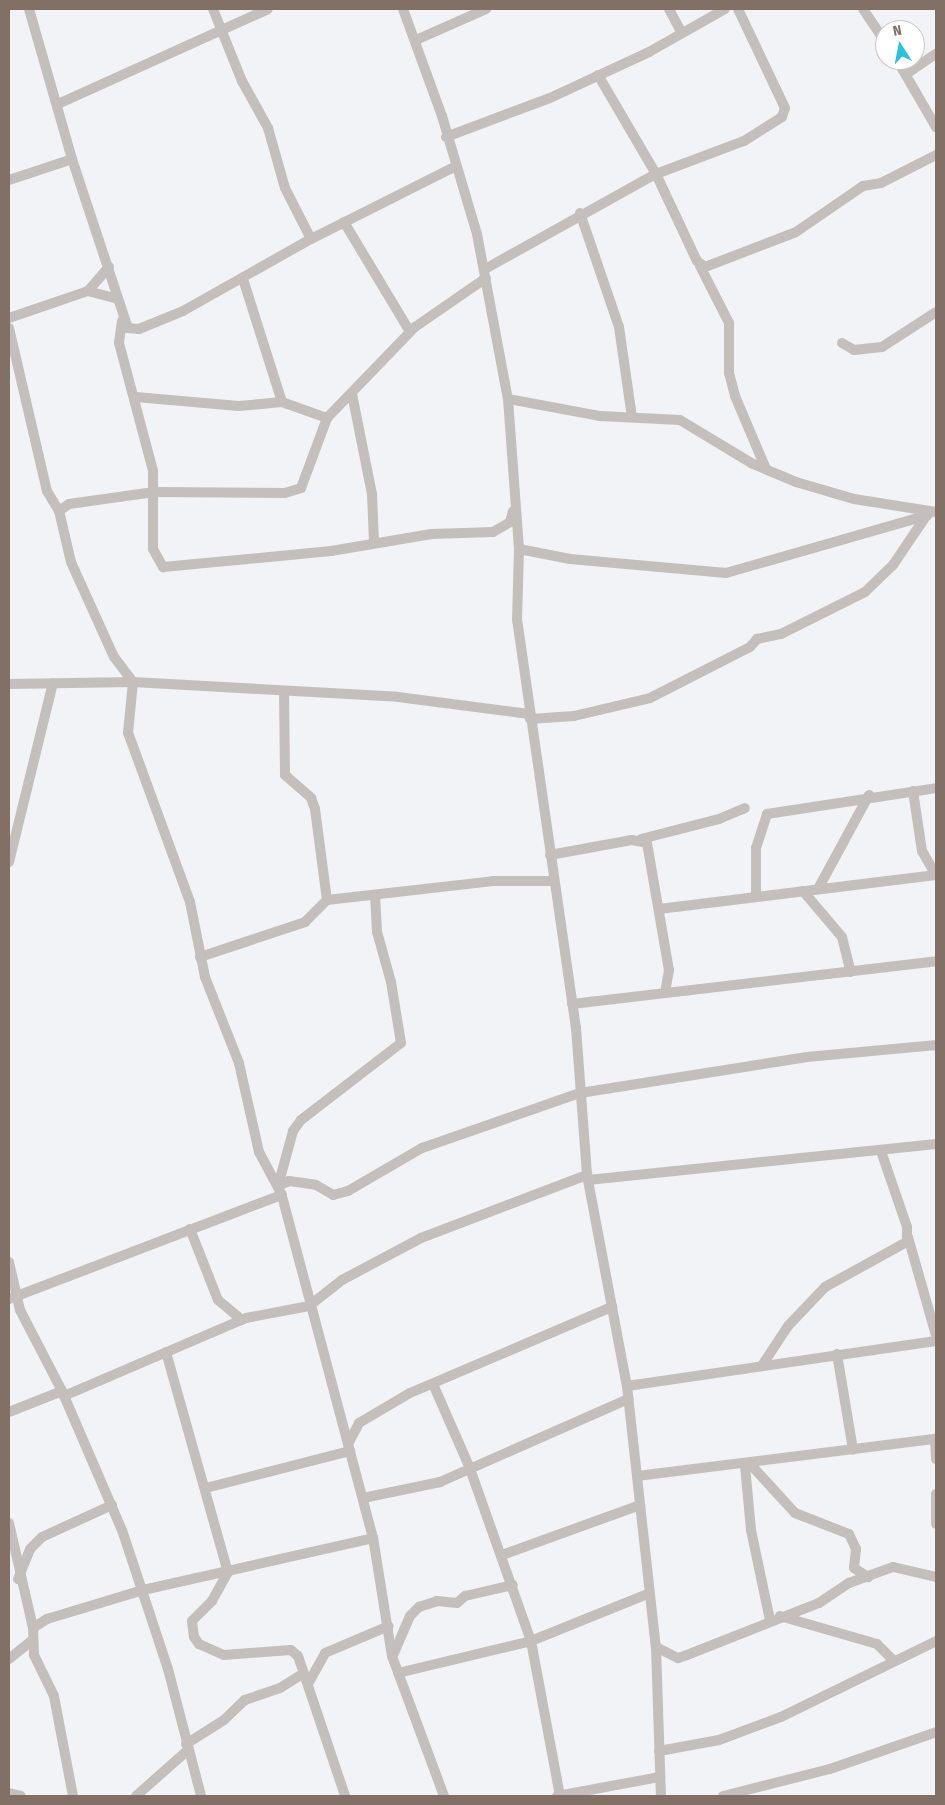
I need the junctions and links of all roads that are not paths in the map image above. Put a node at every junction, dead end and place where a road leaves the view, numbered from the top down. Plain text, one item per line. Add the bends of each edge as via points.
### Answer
1 (30, 9) edge
2 (213, 9) edge
3 (268, 9) edge
4 (403, 9) edge
5 (486, 9) edge
6 (668, 9) edge
7 (725, 9) edge
8 (738, 9) edge
9 (863, 9) edge
10 (875, 27) edge
11 (223, 32) junction
12 (682, 33) junction
13 (416, 40) junction
14 (936, 54) edge
15 (903, 70) edge
16 (906, 74) junction
17 (598, 75) junction
18 (58, 104) junction
19 (936, 127) edge
20 (446, 138) junction
21 (936, 155) edge
22 (72, 159) junction
23 (454, 167) junction
24 (656, 174) junction
25 (9, 180) edge
26 (580, 213) junction
27 (344, 222) junction
28 (310, 239) junction
29 (109, 266) junction
30 (700, 266) junction
31 (486, 273) junction
32 (243, 279) junction
33 (88, 291) junction
34 (117, 299) junction
35 (936, 312) edge
36 (9, 318) edge
37 (122, 321) junction
38 (9, 328) edge
39 (410, 332) junction
40 (842, 343) dead end
41 (352, 394) junction
42 (136, 397) junction
43 (508, 400) junction
44 (282, 402) junction
45 (632, 417) junction
46 (327, 418) junction
47 (766, 469) junction
48 (154, 492) junction
49 (514, 506) junction
50 (59, 511) junction
51 (933, 513) edge
52 (374, 541) junction
53 (519, 549) junction
54 (133, 682) junction
55 (53, 683) junction
56 (9, 684) edge
57 (284, 692) junction
58 (529, 716) junction
59 (936, 788) edge
60 (912, 791) junction
61 (868, 795) junction
62 (745, 808) dead end
63 (641, 839) junction
64 (550, 855) junction
65 (9, 862) edge
66 (936, 875) edge
67 (554, 881) junction
68 (818, 889) junction
69 (802, 891) junction
70 (375, 896) junction
71 (756, 896) junction
72 (327, 900) junction
73 (660, 909) junction
74 (200, 957) junction
75 (936, 961) edge
76 (851, 972) junction
77 (665, 993) junction
78 (572, 1004) junction
79 (936, 1045) edge
80 (580, 1093) junction
81 (936, 1144) edge
82 (881, 1151) junction
83 (587, 1177) junction
84 (280, 1190) junction
85 (190, 1228) junction
86 (908, 1237) junction
87 (9, 1262) edge
88 (13, 1297) edge
89 (310, 1306) junction
90 (612, 1307) junction
91 (242, 1320) junction
92 (936, 1335) edge
93 (936, 1342) edge
94 (166, 1352) junction
95 (837, 1354) junction
96 (764, 1364) junction
97 (433, 1384) junction
98 (627, 1386) junction
99 (63, 1393) junction
100 (628, 1399) junction
101 (9, 1412) edge
102 (936, 1439) edge
103 (349, 1448) junction
104 (853, 1450) junction
105 (936, 1459) edge
106 (748, 1465) junction
107 (468, 1466) junction
108 (637, 1476) junction
109 (206, 1488) junction
110 (936, 1494) edge
111 (363, 1498) junction
112 (112, 1505) junction
113 (640, 1505) junction
114 (9, 1523) edge
115 (936, 1524) edge
116 (373, 1538) junction
117 (502, 1554) junction
118 (228, 1572) junction
119 (868, 1577) junction
120 (936, 1577) edge
121 (18, 1579) junction
122 (513, 1585) junction
123 (143, 1590) junction
124 (650, 1593) junction
125 (774, 1618) junction
126 (389, 1626) junction
127 (33, 1628) junction
128 (31, 1641) junction
129 (531, 1641) junction
130 (936, 1641) edge
131 (656, 1647) junction
132 (392, 1656) junction
133 (9, 1659) edge
134 (894, 1661) junction
135 (304, 1672) junction
136 (398, 1673) junction
137 (308, 1684) junction
138 (936, 1732) edge
139 (187, 1747) junction
140 (659, 1751) junction
141 (660, 1777) junction
142 (9, 1793) edge
143 (21, 1796) edge
144 (74, 1796) edge
145 (136, 1796) edge
146 (201, 1796) edge
147 (345, 1796) edge
148 (444, 1796) edge
149 (559, 1796) edge
150 (661, 1796) edge
151 (723, 1796) edge

1 - 18 street
2 - 11 street
3 - 11 street
4 - 13 street
5 - 13 street
6 - 12 street
7 - 12 street
8 - 24 street via 785,113 744,141
9 - 10 street
11 - 18 street
11 - 28 street via 242,81 268,128 285,188
12 - 17 street
13 - 20 street
14 - 16 street
15 - 16 street
16 - 19 street
17 - 20 street
17 - 24 street
18 - 22 street
20 - 23 street
21 - 30 street via 880,183 863,186 796,232 755,252
22 - 25 street
22 - 29 street
23 - 27 street
23 - 31 street
24 - 26 street
24 - 30 street
26 - 31 street
26 - 45 street via 619,327
27 - 28 street
27 - 39 street
28 - 32 street
29 - 33 street
29 - 34 street
30 - 47 street via 729,323 729,373 735,396
31 - 39 street
31 - 43 street
32 - 37 street via 139,329 128,328
32 - 44 street
33 - 34 street
33 - 36 street
34 - 37 street
35 - 40 street via 882,347 854,350
37 - 42 street via 119,343
38 - 50 street via 47,491
39 - 41 street
41 - 46 street
41 - 52 street via 372,494
42 - 44 street via 239,406
42 - 48 street
43 - 45 street via 566,411
43 - 49 street
44 - 46 street
45 - 47 street via 688,423
46 - 48 street via 301,488 285,493
47 - 51 street via 854,500
48 - 50 street via 69,504
48 - 52 street via 153,550 162,567 331,551
49 - 52 street via 502,530
49 - 53 street
50 - 54 street via 71,562 114,657
51 - 53 street via 726,573 570,559
51 - 58 street via 893,565 865,592 782,634 757,639 750,647 650,698 574,716
53 - 58 street via 517,619
54 - 55 street
54 - 57 street
54 - 74 street via 128,733 190,902
55 - 56 street
55 - 65 street
57 - 58 street via 398,697
57 - 72 street via 281,728 285,775 311,798 315,809
58 - 64 street
59 - 60 street
60 - 61 street
60 - 66 street via 922,851
61 - 68 street
61 - 71 street via 768,814 756,848
62 - 63 street via 719,820
63 - 64 street
63 - 73 street via 652,857
64 - 67 street
66 - 68 street
67 - 70 street via 493,881
67 - 78 street
68 - 69 street
69 - 71 street
69 - 76 street via 842,937
70 - 72 street
70 - 84 street via 377,932 391,982 401,1043 364,1076 301,1120 293,1131
71 - 73 street
72 - 74 street via 304,922
73 - 77 street via 669,970
74 - 84 street via 238,1063 259,1152
75 - 76 street
76 - 77 street
77 - 78 street
78 - 80 street
79 - 80 street via 807,1057
80 - 83 street
80 - 84 street via 422,1148 348,1191 333,1195 316,1185 289,1180
81 - 82 street
82 - 83 street
82 - 86 street
83 - 89 street via 421,1238 342,1280
83 - 90 street
84 - 85 street
84 - 89 street
85 - 88 street
85 - 91 street via 218,1300
86 - 92 street
86 - 96 street via 904,1248 825,1286 788,1326
87 - 88 street
88 - 99 street
89 - 91 street
89 - 103 street
90 - 97 street
90 - 98 street
91 - 94 street
93 - 95 street
94 - 99 street
94 - 109 street
95 - 96 street
95 - 104 street
96 - 98 street
97 - 103 street via 376,1411 359,1424
97 - 107 street
98 - 100 street
99 - 101 street
99 - 112 street
100 - 107 street
100 - 108 street
102 - 104 street
102 - 105 street
103 - 109 street
103 - 111 street
104 - 106 street
106 - 108 street
106 - 119 street via 795,1513 855,1539 854,1568
106 - 125 street via 751,1530
107 - 111 street via 440,1482
107 - 117 street
108 - 113 street
109 - 118 street
110 - 115 street
111 - 116 street
112 - 121 street via 42,1537 30,1549
112 - 123 street
113 - 117 street
113 - 124 street
114 - 121 street
116 - 118 street
116 - 126 street
117 - 122 street
118 - 123 street
118 - 135 street via 212,1602 192,1621 198,1644 224,1655 291,1650
119 - 120 street via 900,1566
119 - 125 street via 819,1603
121 - 127 street
122 - 129 street
122 - 132 street via 465,1596 457,1603 437,1601 419,1607 410,1616
123 - 127 street via 47,1619
123 - 139 street
124 - 129 street
124 - 131 street
125 - 131 street via 678,1658
125 - 134 street via 877,1644
126 - 132 street
126 - 137 street via 325,1652
127 - 128 street
128 - 133 street
128 - 144 street via 54,1696
129 - 136 street
129 - 149 street
130 - 134 street
131 - 140 street
132 - 136 street
134 - 140 street via 781,1717 719,1740
135 - 137 street
135 - 139 street via 280,1688 245,1700
136 - 148 street
137 - 147 street
138 - 151 street via 830,1769
139 - 145 street
139 - 146 street
140 - 141 street
141 - 149 street
141 - 150 street
142 - 143 street

